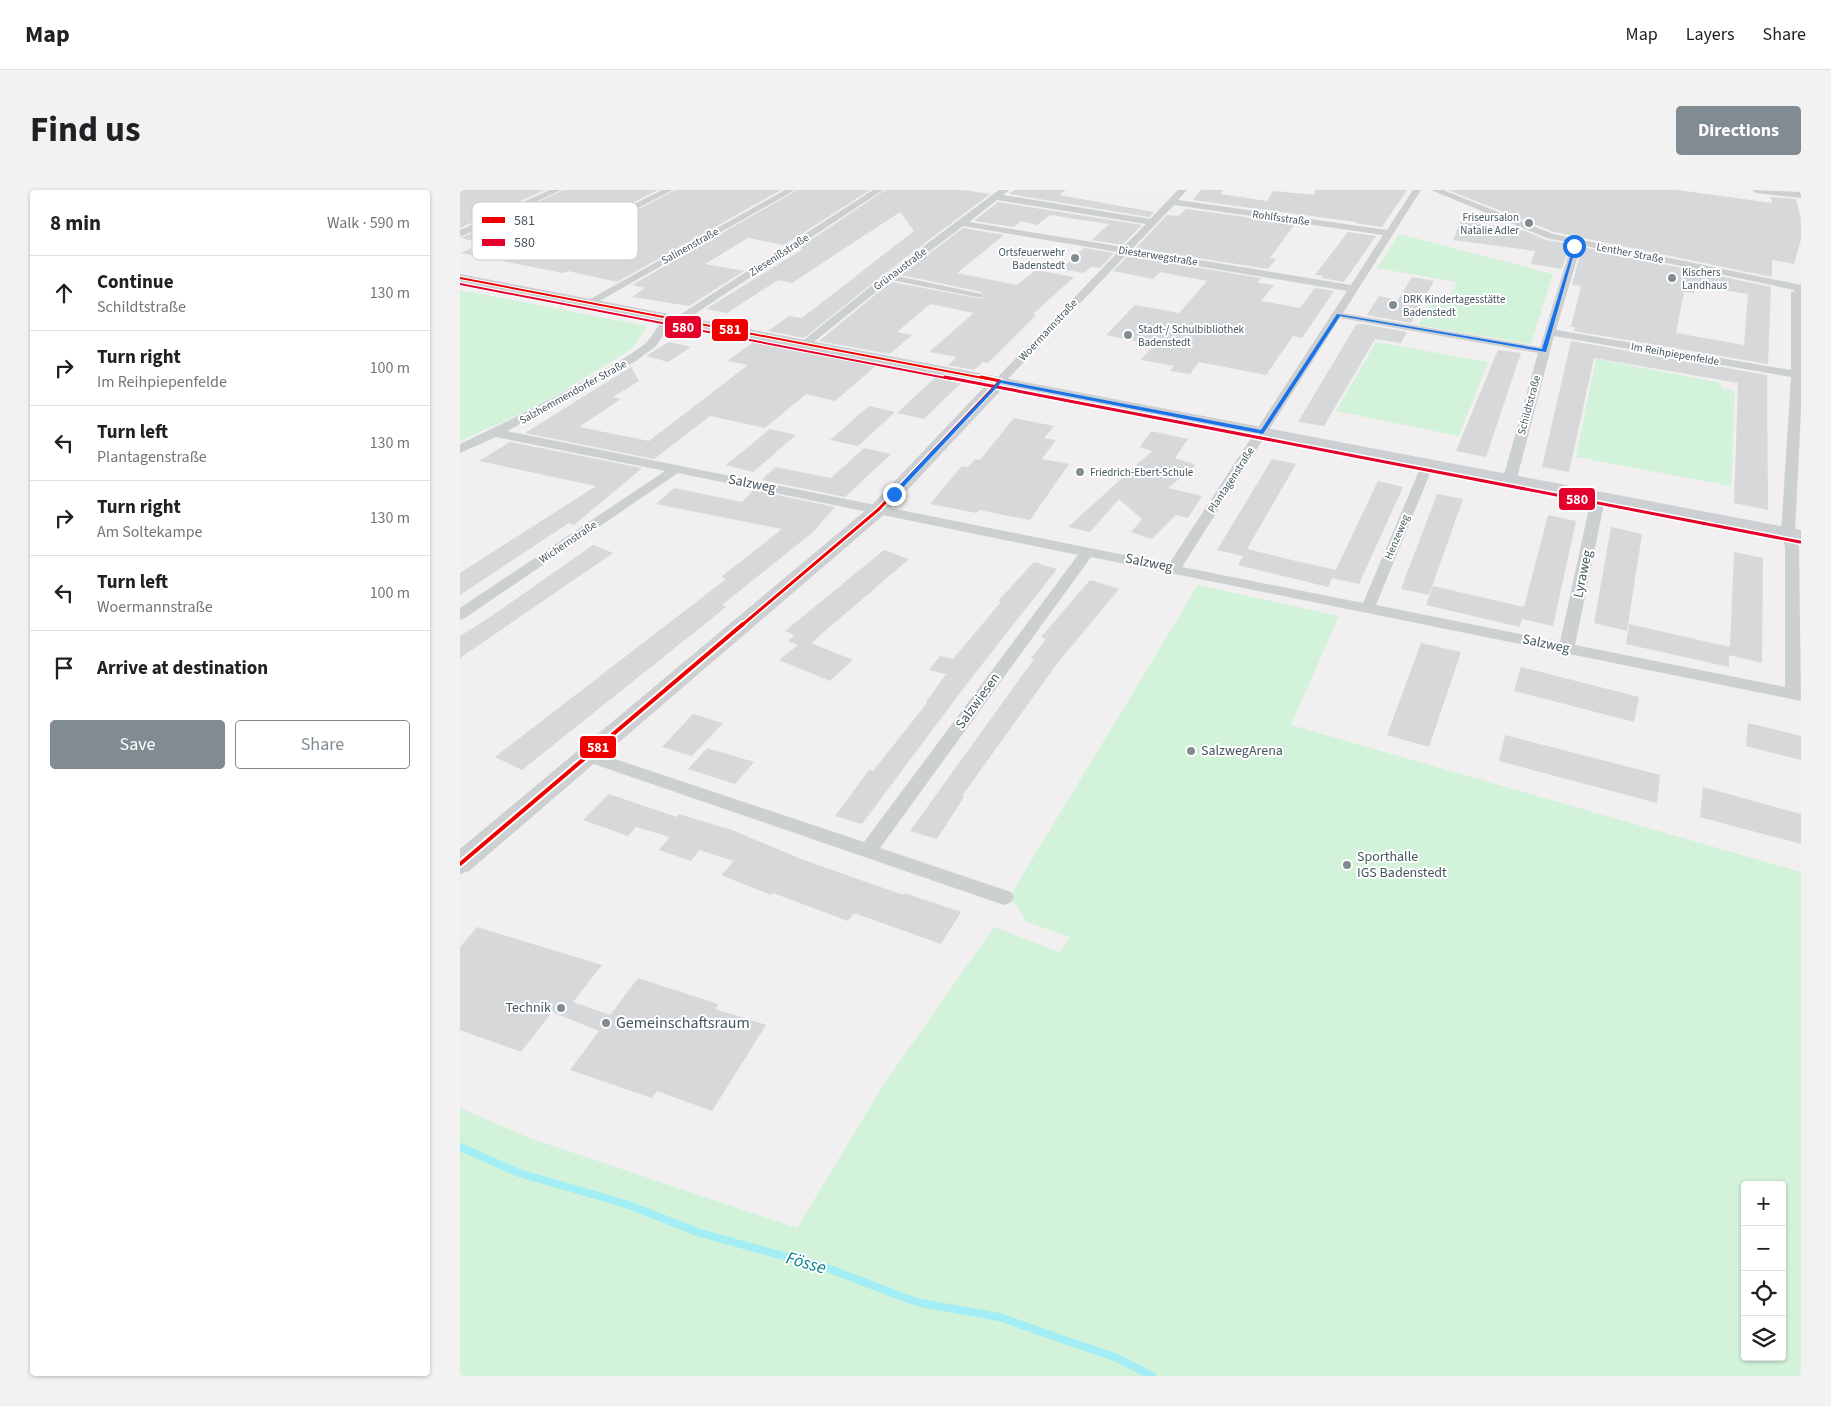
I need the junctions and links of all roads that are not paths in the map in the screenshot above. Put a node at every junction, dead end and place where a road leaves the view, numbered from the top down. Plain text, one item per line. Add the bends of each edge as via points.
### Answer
1 (556, 190) edge
2 (669, 190) edge
3 (791, 190) edge
4 (879, 190) edge
5 (1005, 190) edge
6 (1183, 190) edge
7 (1417, 190) edge
8 (1435, 190) edge
9 (1756, 190) edge
10 (1801, 195) edge
11 (996, 197) junction
12 (530, 202) edge
13 (1172, 202) junction
14 (638, 206) edge
15 (1153, 222) junction
16 (961, 223) junction
17 (472, 228) edge
18 (1390, 233) junction
19 (460, 234) edge
20 (1577, 243) junction
21 (1124, 251) junction
22 (889, 277) junction
23 (460, 278) edge
24 (1354, 289) junction
25 (1801, 289) edge
26 (978, 296) dead end
27 (590, 302) junction
28 (1339, 315) junction
29 (677, 319) junction
30 (1549, 332) junction
31 (806, 343) junction
32 (1544, 351) junction
33 (1799, 375) edge
34 (1000, 381) junction
35 (1263, 432) junction
36 (497, 433) junction
37 (460, 448) edge
38 (1427, 466) junction
39 (676, 469) junction
40 (1508, 482) junction
41 (1598, 499) junction
42 (879, 510) junction
43 (1794, 534) edge
44 (1088, 551) junction
45 (1174, 568) junction
46 (1368, 608) junction
47 (460, 615) edge
48 (1567, 648) junction
49 (1797, 695) edge
50 (588, 756) junction
51 (868, 851) junction
52 (460, 864) edge
53 (1004, 897) dead end

1 - 12 street
2 - 14 street
3 - 27 street, Salinenstraße
4 - 29 street, Ziesenißstraße
5 - 11 street, Grünaustraße
6 - 13 street, Woermannstraße
7 - 18 street, Plantagenstraße
8 - 20 street, Lenther Straße via 1538,232
9 - 10 street
11 - 15 street
11 - 16 street, Grünaustraße
13 - 15 street, Woermannstraße
13 - 18 street, Rohlfsstraße
15 - 21 street, Woermannstraße
16 - 21 street, Diesterwegstraße
16 - 22 street, Grünaustraße
17 - 19 street
18 - 24 street, Plantagenstraße
20 - 25 street, Lenther Straße
20 - 30 street, Schildtstraße
21 - 24 street, Diesterwegstraße
21 - 34 street, Woermannstraße
22 - 26 street
22 - 31 street, Grünaustraße
23 - 27 street
24 - 28 street, Plantagenstraße
25 - 33 street via 1796,293
27 - 29 street
28 - 32 street
28 - 35 street, Plantagenstraße
29 - 31 street
29 - 36 street, Salzhemmendorfer Straße via 664,326 652,344 632,359
30 - 32 street, Schildtstraße
30 - 33 street, Im Reihpiepenfelde
31 - 34 street
32 - 40 street, Schildtstraße
33 - 43 street
34 - 35 street
34 - 42 street, Woermannstraße
35 - 38 street
35 - 45 street, Plantagenstraße
36 - 37 street, Salzhemmendorfer Straße
36 - 39 street, Salzweg
38 - 40 street
38 - 46 street, Henzeweg
39 - 42 street, Salzweg
39 - 47 street, Wichernstraße
40 - 41 street
41 - 43 street
41 - 48 street, Lyraweg
42 - 44 street, Salzweg
42 - 50 street, Woermannstraße
43 - 49 street
44 - 45 street, Salzweg
44 - 51 street, Salzwiesen
45 - 46 street, Salzweg
46 - 48 street, Salzweg
48 - 49 street, Salzweg
50 - 51 street
50 - 52 street, Woermannstraße
51 - 53 street

